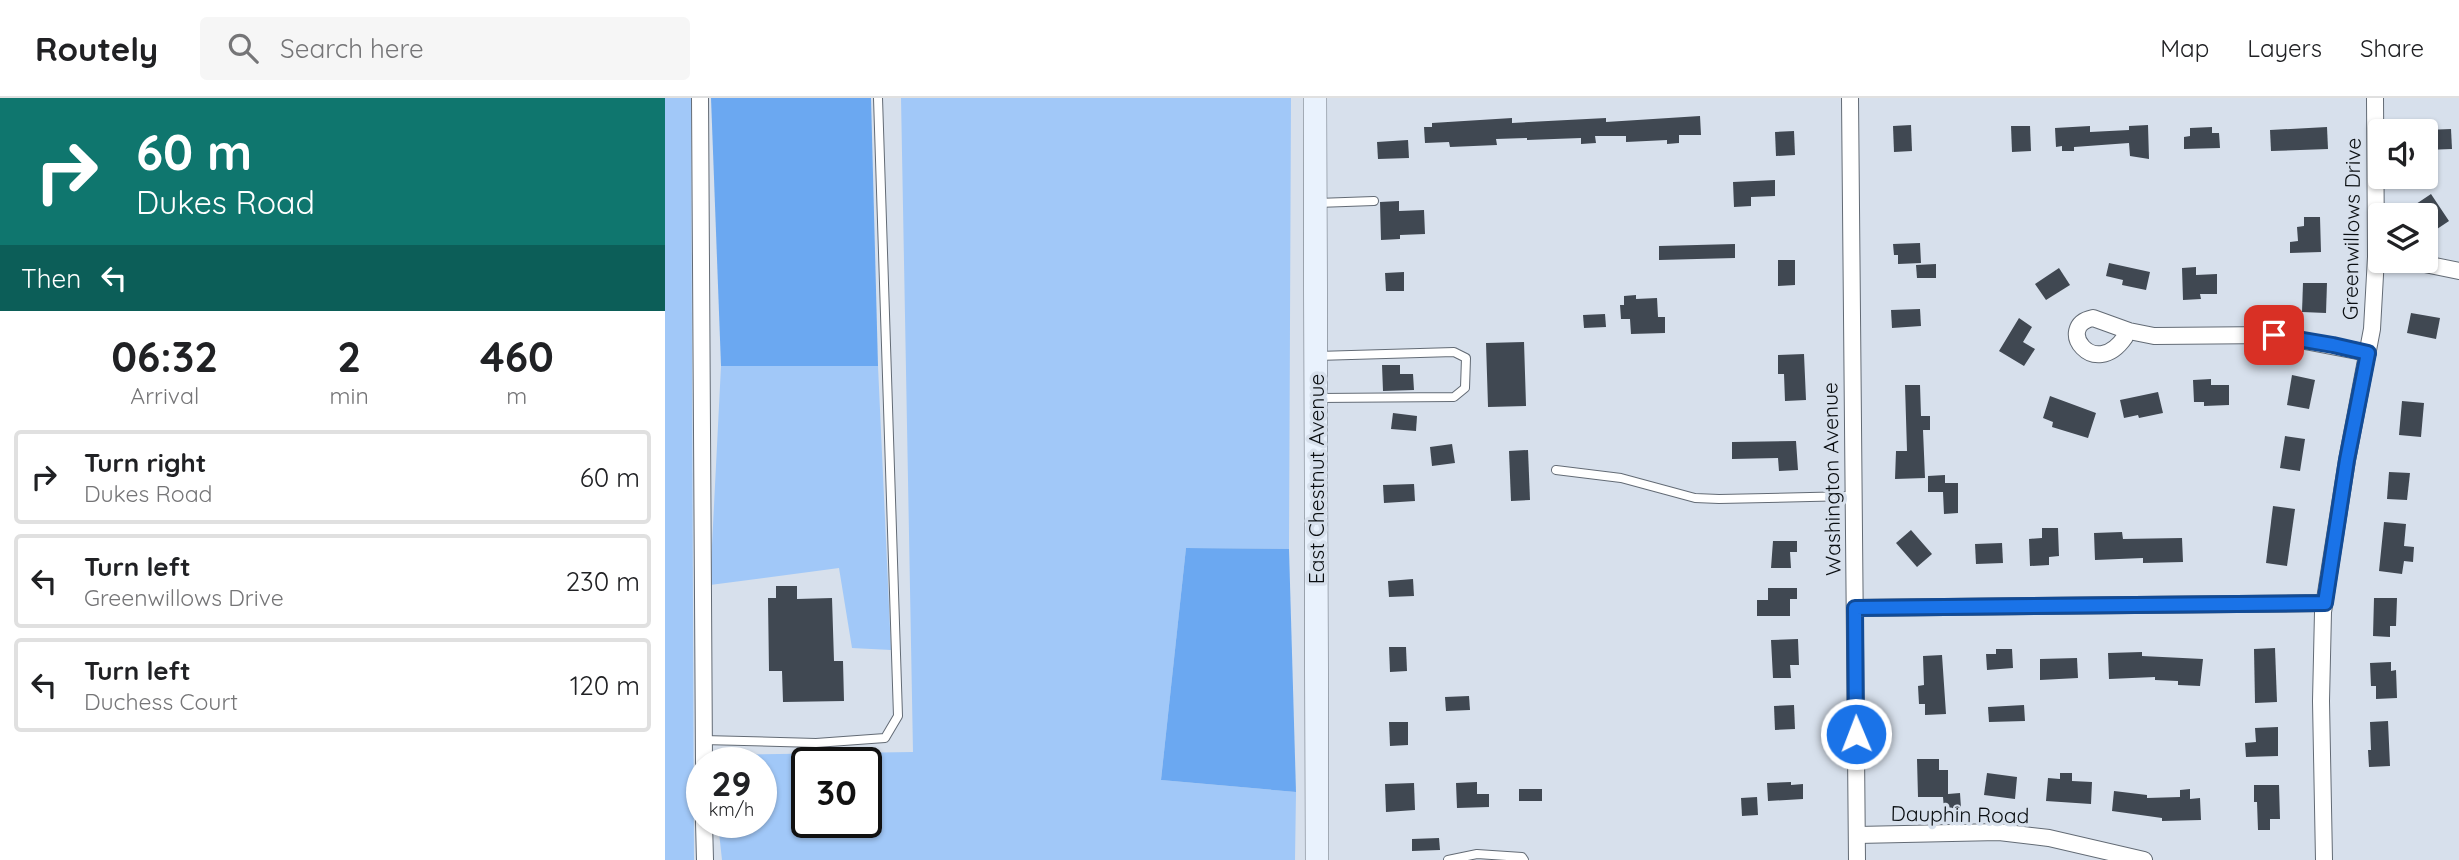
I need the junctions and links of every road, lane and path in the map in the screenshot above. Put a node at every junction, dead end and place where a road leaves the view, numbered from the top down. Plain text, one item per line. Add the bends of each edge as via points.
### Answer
1 (700, 98) edge
2 (878, 98) edge
3 (1315, 98) edge
4 (1850, 98) edge
5 (2375, 98) edge
6 (1374, 201) dead end
7 (1314, 203) junction
8 (2377, 203) edge
9 (2438, 267) edge
10 (2459, 271) edge
11 (2377, 273) edge
12 (2125, 337) dead end
13 (2368, 353) junction
14 (1316, 356) junction
15 (1316, 398) junction
16 (1556, 470) dead end
17 (1853, 496) junction
18 (2325, 603) junction
19 (1855, 608) junction
20 (703, 740) junction
21 (703, 747) edge
22 (1857, 835) junction
23 (705, 838) edge
24 (705, 860) edge
25 (1317, 860) edge
26 (1448, 860) edge
27 (1524, 860) edge
28 (1857, 860) edge
29 (2144, 860) edge
30 (2324, 860) edge

1 - 20 street
2 - 20 lane via 898,716 885,738 816,743
3 - 7 street, East Chestnut Avenue
4 - 17 street, Washington Avenue
5 - 8 street, Greenwillows Drive
6 - 7 lane
7 - 14 street, East Chestnut Avenue
9 - 10 street
11 - 13 street, Greenwillows Drive
12 - 13 street via 2108,352 2094,355 2078,344 2077,333 2082,323 2093,318 2154,336 2274,335
13 - 18 street, Greenwillows Drive
14 - 15 street, East Chestnut Avenue
14 - 15 lane via 1454,352 1466,358 1465,388 1454,397
15 - 25 street, East Chestnut Avenue
16 - 17 lane via 1621,478 1695,498
17 - 19 street, Washington Avenue
18 - 19 street
18 - 30 street, Greenwillows Drive
19 - 22 street, Washington Avenue
20 - 21 street
22 - 28 street, Washington Avenue
22 - 29 street, Dauphin Road via 1999,832 2049,838
23 - 24 street
26 - 27 lane via 1477,854

